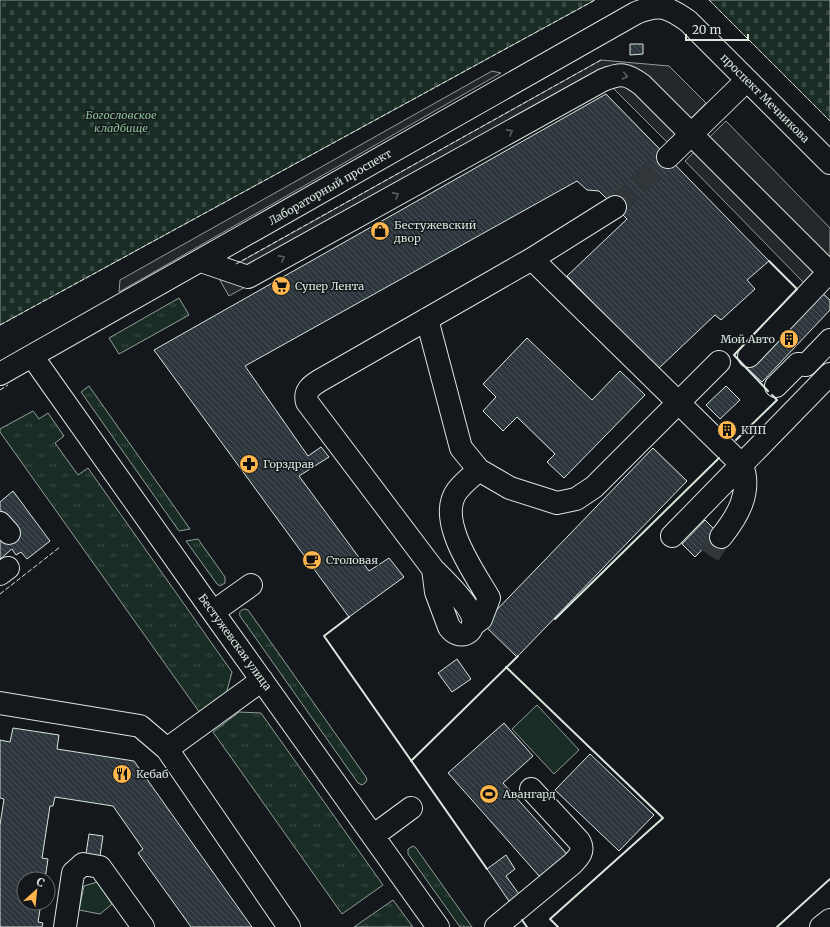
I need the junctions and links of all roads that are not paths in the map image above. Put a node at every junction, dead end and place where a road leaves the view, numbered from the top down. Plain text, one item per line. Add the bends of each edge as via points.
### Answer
1 (663, 3) edge
2 (747, 80) junction
3 (692, 134) junction
4 (668, 157) tunnel mouth
5 (830, 163) edge
6 (615, 207) tunnel mouth
7 (532, 259) junction
8 (201, 261) junction
9 (829, 273) edge
10 (427, 319) junction
11 (830, 340) edge
12 (32, 356) junction
13 (749, 356) dead end
14 (719, 362) dead end
15 (0, 374) edge
16 (830, 374) edge
17 (776, 386) dead end
18 (679, 402) junction
19 (742, 465) junction
20 (479, 470) junction
21 (672, 536) dead end
22 (721, 537) tunnel mouth
23 (250, 585) dead end
24 (213, 612) junction
25 (262, 680) junction
26 (0, 703) edge
27 (167, 750) junction
28 (531, 789) dead end
29 (411, 808) dead end
30 (373, 836) junction
31 (830, 920) edge
32 (65, 927) edge
33 (143, 927) edge
34 (289, 927) edge
35 (438, 927) edge
36 (496, 927) edge
37 (821, 927) edge

1 - 2 street, проспект Мечникова via 688,21
1 - 8 street, Лабораторный проспект via 636,13
2 - 3 street
2 - 5 street, проспект Мечникова
3 - 4 street
8 -> 3 street via 248,277 596,84 617,75 630,77 642,85
3 - 9 street
6 - 7 street
7 - 10 street
7 - 18 street
8 - 12 street, Лабораторный проспект
9 - 13 street
10 - 20 street via 461,448
10 - 20 street via 312,386 307,390 306,396 307,402 432,569 449,584 470,612 473,625 481,619 489,598 464,556 453,525 450,507 457,491
11 - 17 street via 806,365 798,364
12 - 15 street, Лабораторный проспект
12 - 24 street, Бестужевская улица
14 - 18 street
16 - 19 street
18 - 19 street
18 - 20 street via 594,487 576,499 557,503 510,488
19 - 21 street
19 - 22 street via 746,484 744,498
23 - 24 street
24 - 25 street, Бестужевская улица
25 - 27 street
25 - 30 street, Бестужевская улица
26 - 27 street via 140,726
27 - 34 street
28 - 36 street via 579,841 581,853 572,864
29 - 30 street
30 - 35 street, Бестужевская улица
31 - 37 street
32 - 33 street via 73,873 83,864 100,867

